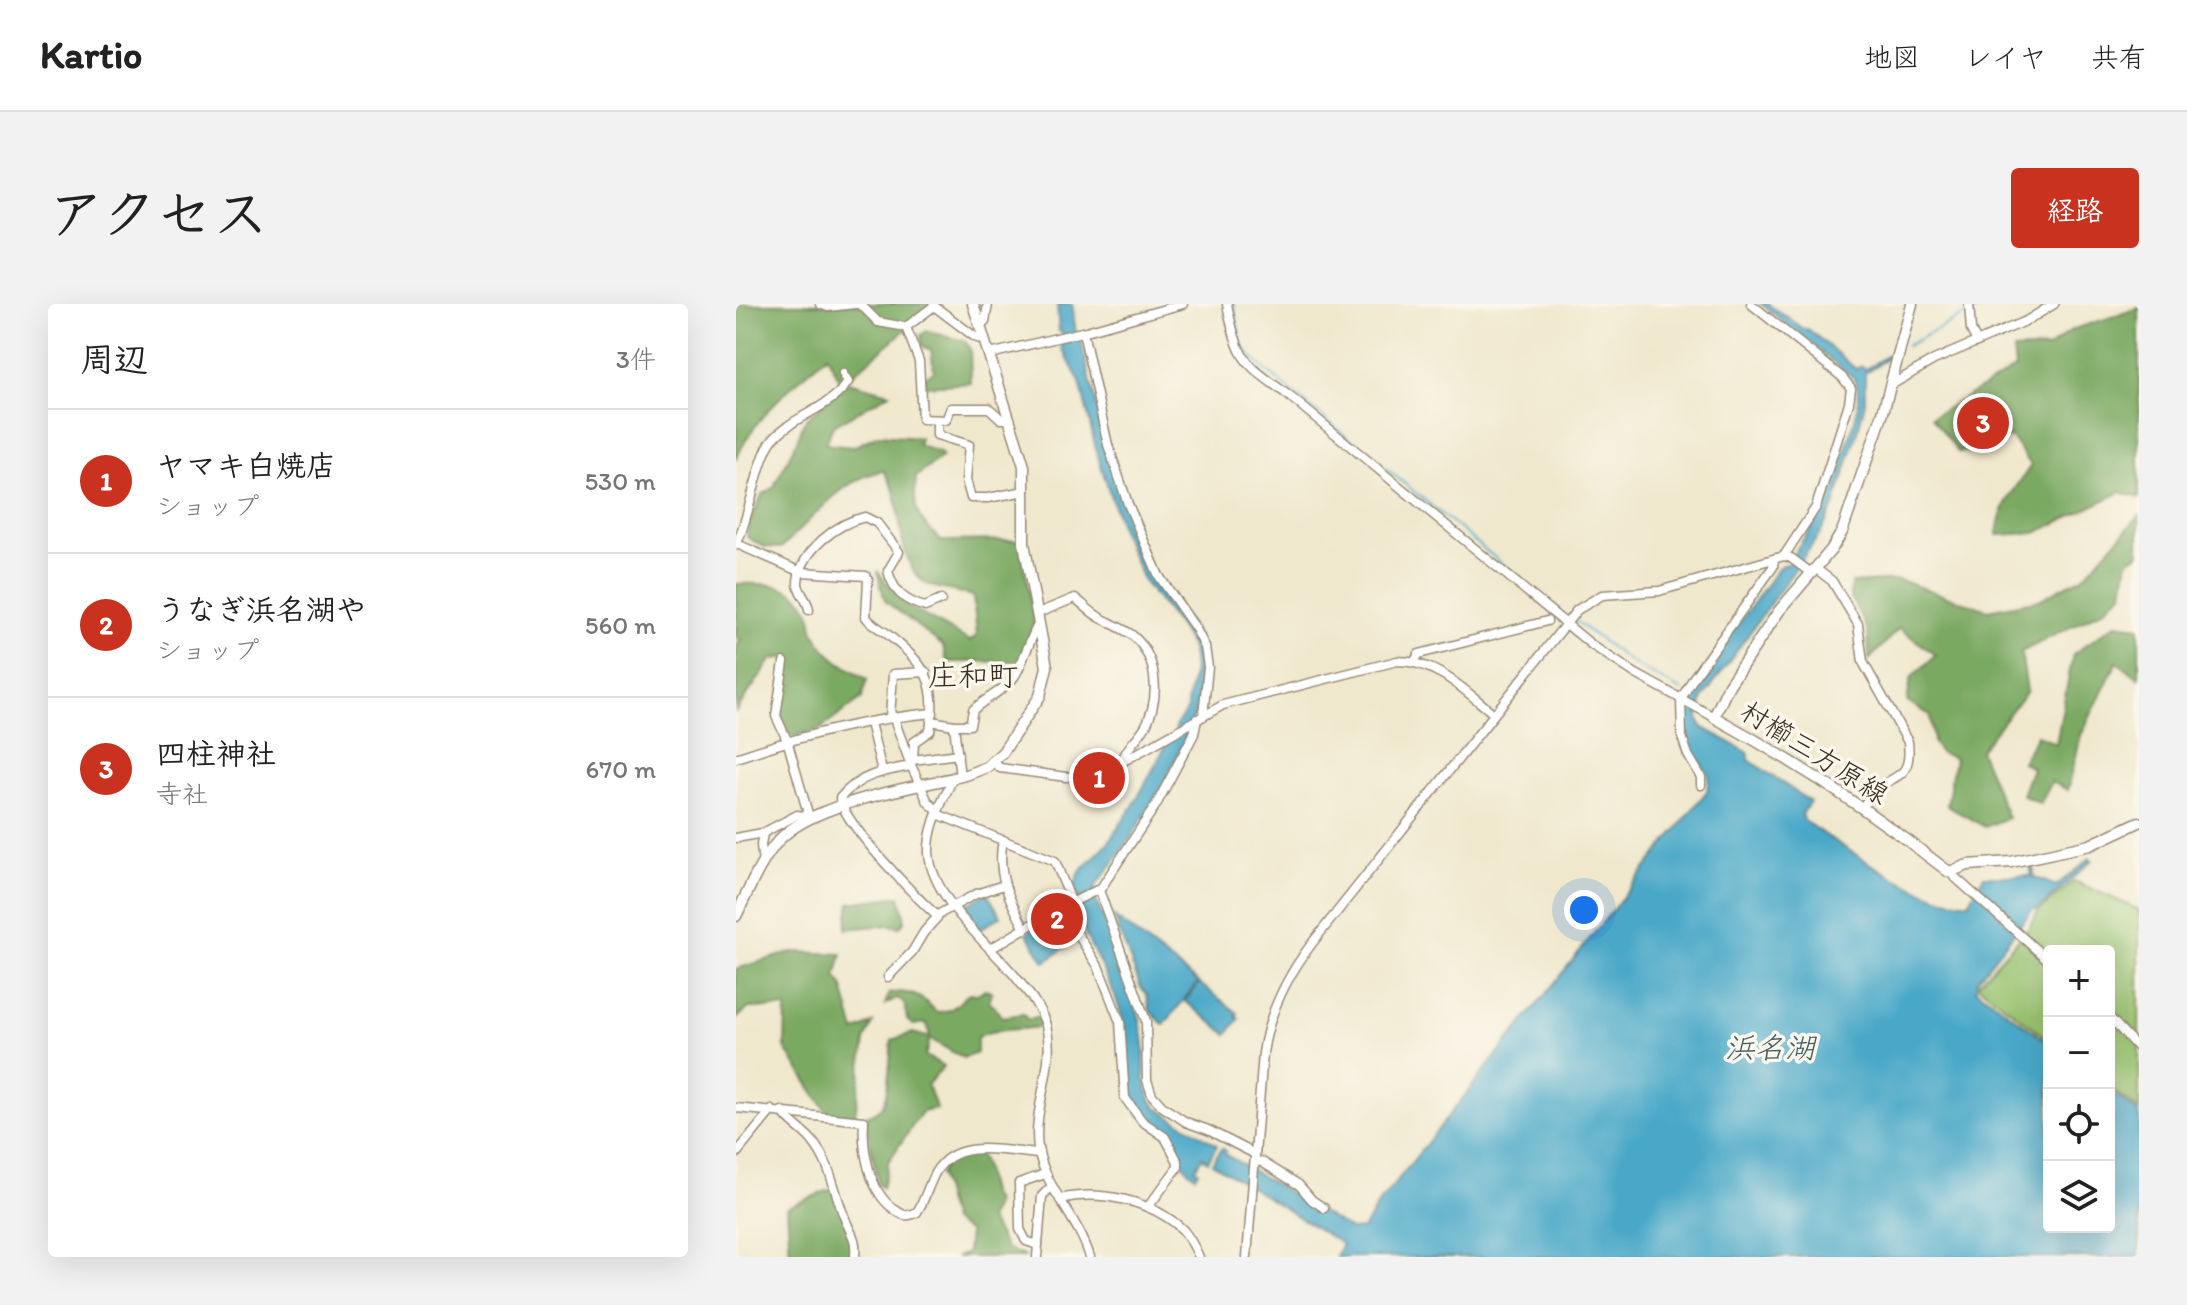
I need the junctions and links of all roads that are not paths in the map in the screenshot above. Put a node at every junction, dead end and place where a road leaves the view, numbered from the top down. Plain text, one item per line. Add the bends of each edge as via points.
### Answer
1 (820, 304) edge
2 (856, 304) edge
3 (973, 304) edge
4 (988, 304) edge
5 (1183, 304) edge
6 (1227, 304) edge
7 (1751, 304) edge
8 (1912, 304) edge
9 (2054, 304) edge
10 (1969, 311) edge
11 (980, 326) junction
12 (906, 327) junction
13 (1079, 333) junction
14 (985, 341) junction
15 (1977, 342) junction
16 (990, 354) junction
17 (843, 374) dead end
18 (1891, 385) junction
19 (1010, 419) junction
20 (937, 421) junction
21 (1025, 491) junction
22 (736, 544) edge
23 (1783, 558) junction
24 (1811, 570) junction
25 (801, 572) junction
26 (941, 600) dead end
27 (809, 610) dead end
28 (1038, 618) junction
29 (1547, 621) dead end
30 (1566, 623) junction
31 (784, 662) dead end
32 (1414, 662) junction
33 (926, 672) junction
34 (1683, 700) junction
35 (1494, 714) junction
36 (1709, 714) junction
37 (892, 717) junction
38 (932, 717) junction
39 (1198, 719) junction
40 (870, 723) junction
41 (954, 725) junction
42 (787, 740) junction
43 (958, 754) junction
44 (736, 758) edge
45 (993, 762) junction
46 (1122, 762) junction
47 (911, 763) junction
48 (882, 771) junction
49 (956, 778) junction
50 (1701, 785) dead end
51 (919, 787) junction
52 (841, 806) junction
53 (1862, 809) junction
54 (938, 813) junction
55 (809, 817) junction
56 (2139, 822) edge
57 (763, 833) junction
58 (736, 838) edge
59 (1003, 840) junction
60 (763, 864) junction
61 (1949, 872) junction
62 (1004, 885) junction
63 (1098, 891) junction
64 (1074, 902) junction
65 (952, 906) junction
66 (1061, 908) junction
67 (736, 916) edge
68 (937, 916) junction
69 (1025, 929) junction
70 (990, 949) junction
71 (2043, 956) edge
72 (888, 977) dead end
73 (2115, 1023) edge
74 (2139, 1049) edge
75 (736, 1108) edge
76 (772, 1110) junction
77 (782, 1111) junction
78 (736, 1154) edge
79 (1039, 1154) junction
80 (1255, 1160) junction
81 (1045, 1174) junction
82 (1051, 1187) junction
83 (1060, 1199) junction
84 (1148, 1207) junction
85 (1324, 1208) dead end
86 (1038, 1245) junction
87 (855, 1257) edge
88 (1037, 1257) edge
89 (1090, 1257) edge
90 (1199, 1257) edge
91 (1247, 1257) edge

1 - 2 street
2 - 12 street via 878,322
3 - 11 main road
4 - 11 street
5 - 13 street
6 - 30 street via 1234,340 1248,365
7 - 23 street via 1851,388 1816,507
8 - 18 main road, 村櫛三方原線
9 - 15 street
10 - 15 street
11 - 14 main road
12 - 14 street via 934,306
12 - 20 street via 919,361 920,416
13 - 16 street
13 - 39 street via 1128,504 1159,576 1205,647 1208,667
14 - 16 main road
15 - 18 street
16 - 19 main road
17 - 22 street via 848,382 840,395 769,445
18 - 24 main road, 村櫛三方原線 via 1844,527
19 - 20 street via 1001,419 989,408 951,408 946,420
19 - 21 main road via 1024,466
20 - 21 street via 937,435 969,445 966,480 971,498
21 - 28 main road via 1024,543
22 - 25 street
23 - 24 street
23 - 30 street via 1659,591 1602,595
23 - 34 street via 1689,684
24 - 36 main road, 村櫛三方原線
24 - 53 street via 1832,581 1858,624 1863,662 1908,742 1905,769 1874,792
25 - 26 street via 816,545 865,517 877,523 899,552 888,571 893,587 907,602 925,607
25 - 27 street via 798,582
25 - 33 street via 866,576 866,617
28 - 41 street via 1015,676 973,710 970,725
28 - 45 main road via 1047,662 1043,687
28 - 46 street via 1075,598 1133,636 1149,660 1155,675 1153,708
29 - 32 street via 1419,654
30 - 34 street via 1622,665
30 - 35 street
31 - 42 street via 776,716
32 - 35 street via 1437,670
32 - 39 street via 1375,665 1229,703
33 - 37 street via 893,674
33 - 38 street via 933,693
34 - 36 street
34 - 50 street via 1683,743
35 - 80 street via 1286,981 1266,1034
36 - 53 main road, 村櫛三方原線
37 - 38 street
37 - 40 street
37 - 47 street
38 - 41 street
38 - 47 street via 930,731 914,742
39 - 46 street
39 - 63 street via 1156,805
40 - 42 street
40 - 48 street
41 - 43 street
42 - 44 street
42 - 55 street
43 - 47 street
43 - 49 street
45 - 46 street via 1000,768 1080,777
45 - 49 main road
47 - 48 street
47 - 51 street
48 - 52 street via 850,786 840,798
49 - 51 main road
49 - 54 street
51 - 52 main road
51 - 54 street
52 - 55 main road
52 - 68 street via 864,839
53 - 61 main road, 村櫛三方原線
54 - 59 street
54 - 65 street via 930,856
55 - 57 street via 788,818
55 - 60 main road via 782,837
56 - 61 main road via 2090,845
57 - 58 street
57 - 60 street
59 - 62 street
59 - 64 street via 1055,861
60 - 67 main road
61 - 71 street
62 - 65 street
62 - 69 street
63 - 64 street
63 - 80 street via 1146,1021 1152,1095 1186,1122
64 - 66 street
65 - 68 street
65 - 70 street
66 - 69 street
66 - 84 street via 1100,969 1120,1022 1124,1096 1142,1121 1165,1137 1178,1162
68 - 72 street
69 - 70 street
70 - 79 street via 1023,987 1046,1026
73 - 74 street
75 - 76 street
76 - 77 street
76 - 78 street
77 - 79 street via 864,1121 864,1150 878,1195 903,1216 917,1212 939,1168 960,1153 978,1148
77 - 87 street via 812,1139 829,1167 855,1236
79 - 81 street
80 - 85 street via 1299,1185
80 - 91 street
81 - 82 street
81 - 86 street via 1019,1183 1020,1229 1026,1241
82 - 83 street
82 - 86 street via 1042,1196
83 - 84 street via 1107,1198
83 - 89 street
84 - 90 street via 1182,1229
86 - 88 street

